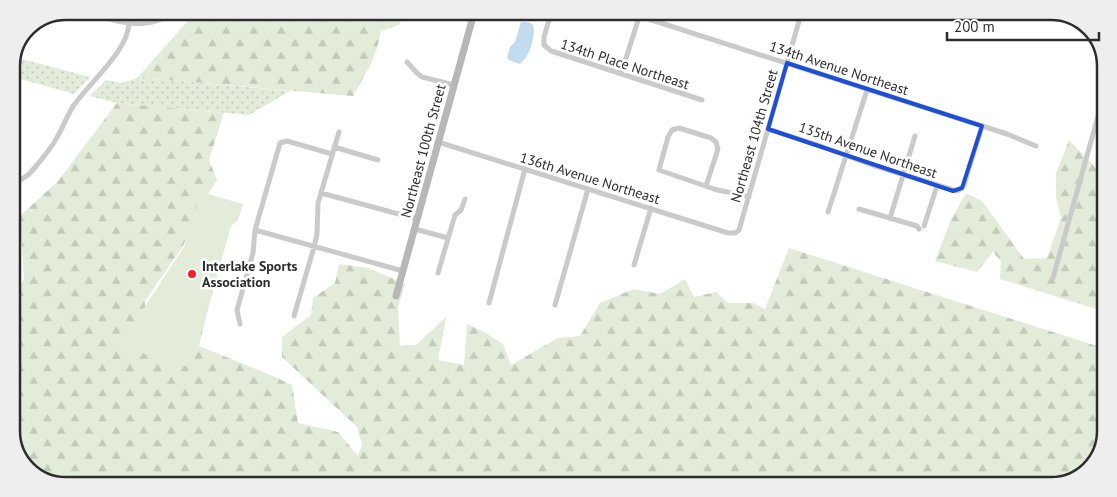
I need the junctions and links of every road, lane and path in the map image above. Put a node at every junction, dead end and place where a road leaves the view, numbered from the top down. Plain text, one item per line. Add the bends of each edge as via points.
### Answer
1 (114, 20) edge
2 (158, 20) edge
3 (472, 20) edge
4 (549, 20) edge
5 (635, 20) edge
6 (655, 20) edge
7 (799, 20) edge
8 (129, 24) junction
9 (407, 62) dead end
10 (787, 63) junction
11 (621, 74) junction
12 (454, 85) junction
13 (866, 90) junction
14 (702, 100) dead end
15 (1097, 120) edge
16 (982, 126) junction
17 (768, 129) junction
18 (338, 132) dead end
19 (915, 136) dead end
20 (438, 142) junction
21 (1036, 146) dead end
22 (334, 147) junction
23 (332, 154) junction
24 (846, 156) junction
25 (378, 160) dead end
26 (525, 169) junction
27 (903, 175) junction
28 (20, 179) edge
29 (706, 186) junction
30 (937, 186) junction
31 (588, 189) junction
32 (321, 192) junction
33 (749, 197) junction
34 (465, 199) dead end
35 (651, 208) junction
36 (859, 209) dead end
37 (828, 212) dead end
38 (890, 218) junction
39 (417, 219) junction
40 (415, 229) junction
41 (255, 230) junction
42 (735, 233) joint
43 (448, 238) junction
44 (314, 247) junction
45 (634, 265) dead end
46 (403, 271) junction
47 (438, 274) dead end
48 (1053, 278) dead end
49 (396, 296) dead end
50 (489, 303) dead end
51 (555, 305) dead end
52 (294, 316) dead end
53 (240, 324) dead end

1 - 8 street
2 - 8 street
3 - 12 street, Northeast 100th Street
4 - 11 street, 134th Place Northeast via 544,46 551,52
5 - 11 street
6 - 10 street, 134th Avenue Northeast
7 - 10 street, Northeast 104th Street
8 - 28 street via 120,48 75,103 56,140 28,174
9 - 12 street via 422,77
10 - 13 street, 134th Avenue Northeast
10 - 17 street, Northeast 104th Street
11 - 14 street, 134th Place Northeast
12 - 20 street, Northeast 100th Street
13 - 16 street, 134th Avenue Northeast
13 - 24 street
15 - 48 street
16 - 21 street, 134th Avenue Northeast
16 - 30 street, 135th Avenue Northeast via 964,185 960,190 952,191
17 - 24 street, 135th Avenue Northeast
17 - 33 street, Northeast 104th Street
18 - 22 street
19 - 27 street
20 - 26 street, 136th Avenue Northeast
20 - 39 street, Northeast 100th Street
22 - 23 street
22 - 25 street
23 - 32 street
23 - 41 street via 287,141 280,144
24 - 27 street, 135th Avenue Northeast
24 - 37 street
26 - 31 street, 136th Avenue Northeast
26 - 50 street
27 - 30 street, 135th Avenue Northeast
27 - 38 street
29 - 29 street via 658,170 672,130 679,128 716,142 718,149
29 - 33 street
30 - 38 street via 922,227
31 - 35 street, 136th Avenue Northeast
31 - 51 street
32 - 39 street
32 - 44 street
33 - 42 street, Northeast 104th Street via 739,230
34 - 43 street via 455,215
35 - 42 street, 136th Avenue Northeast
35 - 45 street
36 - 38 street
39 - 40 street, Northeast 100th Street
40 - 43 street
40 - 46 street, Northeast 100th Street
41 - 44 street
41 - 53 street via 253,253 238,310
43 - 47 street
44 - 46 street
44 - 52 street
46 - 49 street, Northeast 100th Street

